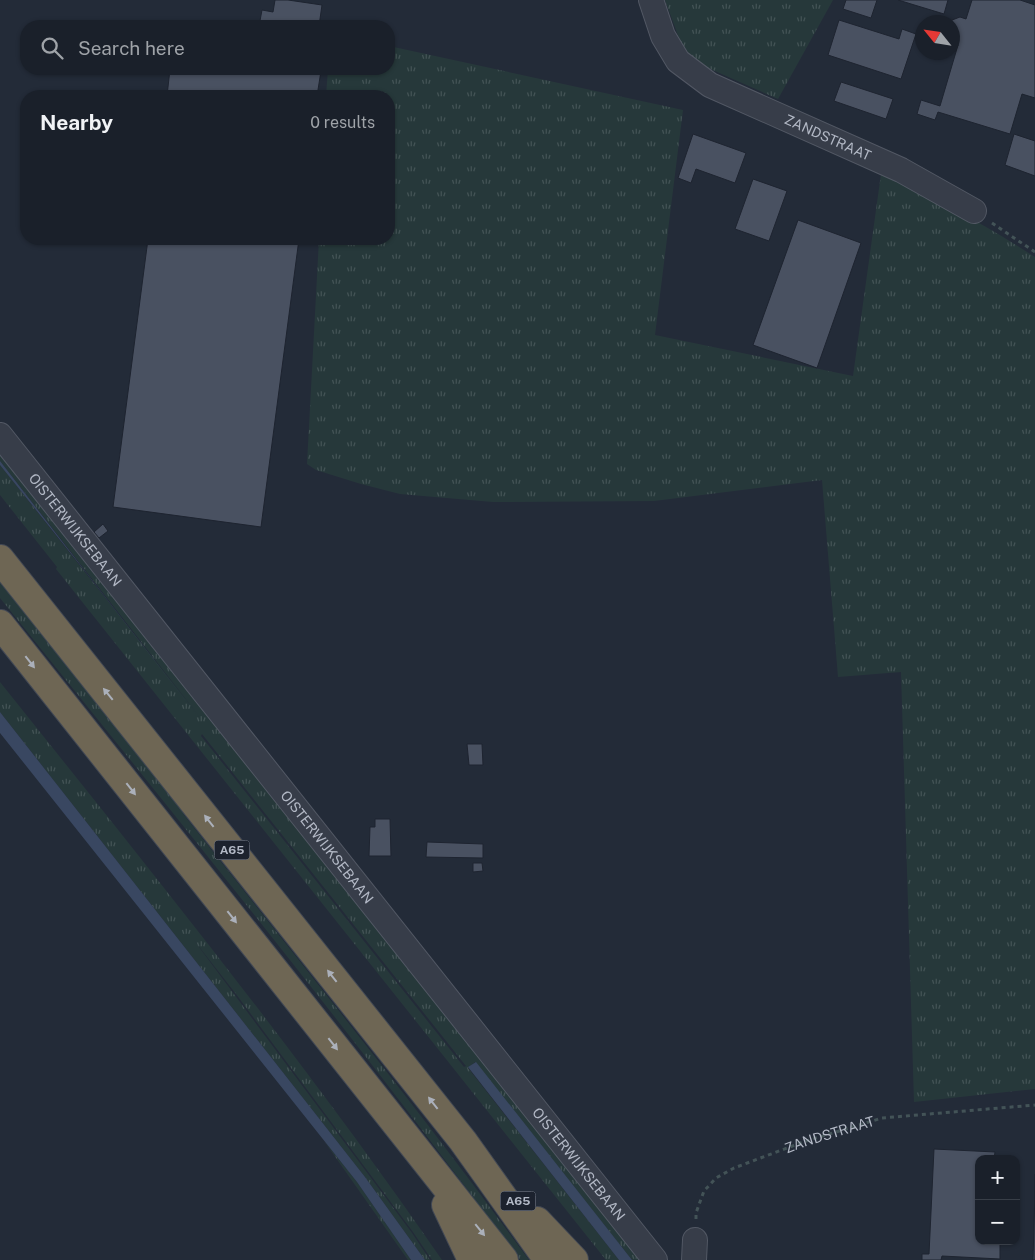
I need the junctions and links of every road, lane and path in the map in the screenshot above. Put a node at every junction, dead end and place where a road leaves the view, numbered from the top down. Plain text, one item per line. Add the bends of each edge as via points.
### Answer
1 (651, 0) edge
2 (974, 211) joint
3 (1035, 252) edge
4 (0, 435) edge
5 (0, 559) edge
6 (0, 624) edge
7 (1035, 1106) edge
8 (463, 1141) junction
9 (428, 1165) junction
10 (694, 1250) edge
11 (472, 1260) edge
12 (504, 1260) edge
13 (548, 1260) edge
14 (574, 1260) edge
15 (655, 1260) edge

1 - 2 street, ZANDSTRAAT via 663,36 678,61 710,85 901,170
2 - 3 path
4 - 15 street, OISTERWIJKSEBAAN
8 -> 5 highway, A65
6 -> 9 highway
7 - 10 path, ZANDSTRAAT via 882,1118 803,1142 734,1168 716,1178 704,1191 696,1213
8 - 13 highway, A65
8 - 14 highway, A65
9 - 11 highway
9 -> 12 highway

